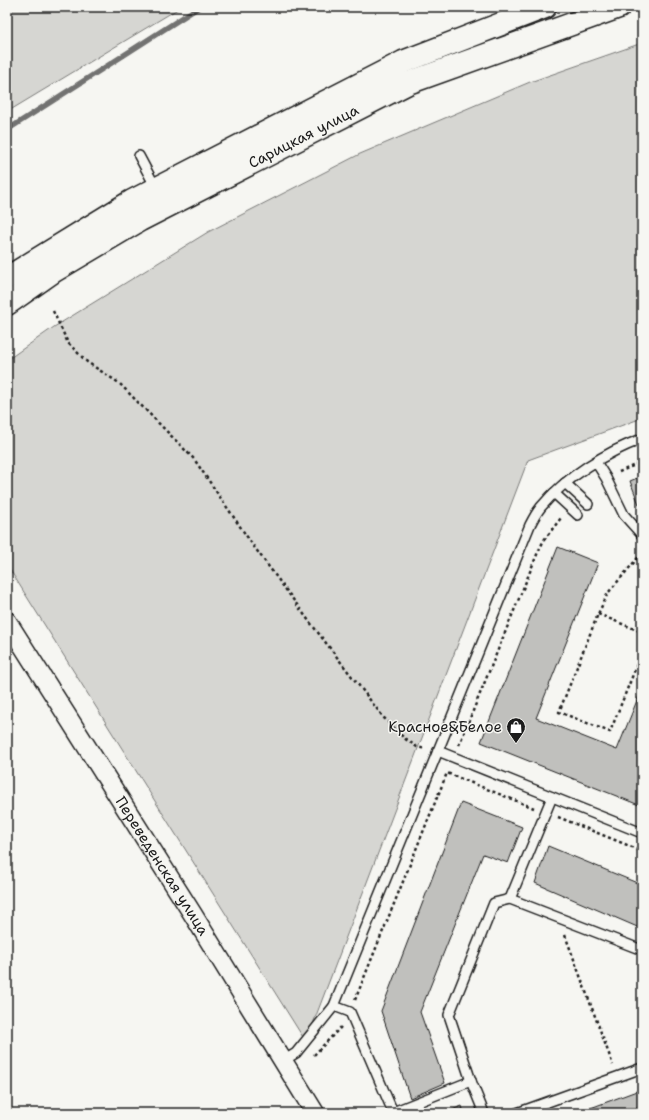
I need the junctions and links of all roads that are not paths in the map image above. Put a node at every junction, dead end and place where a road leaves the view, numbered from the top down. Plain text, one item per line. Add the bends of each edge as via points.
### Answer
1 (545, 7) edge
2 (619, 7) edge
3 (139, 156) dead end
4 (156, 188) junction
5 (7, 278) edge
6 (7, 304) edge
7 (642, 439) edge
8 (596, 462) junction
9 (565, 483) junction
10 (554, 493) junction
11 (588, 504) dead end
12 (578, 515) dead end
13 (642, 535) edge
14 (7, 621) edge
15 (438, 751) junction
16 (552, 797) junction
17 (642, 833) edge
18 (510, 899) junction
19 (642, 950) edge
20 (334, 1006) junction
21 (283, 1061) junction
22 (642, 1068) edge
23 (471, 1081) junction
24 (315, 1113) edge
25 (484, 1113) edge
26 (517, 1113) edge

1 - 4 street, Сарицкая улица via 403,62
2 - 6 street, Сарицкая улица via 408,84 140,220 54,271
3 - 4 lane
4 - 5 street, Сарицкая улица
7 - 8 lane
8 - 9 lane
8 - 13 lane via 624,515
9 - 10 lane
9 - 11 lane
10 - 12 lane
10 - 15 lane via 540,508 530,525
14 - 21 street, Переведенская улица
15 - 16 lane
15 - 20 lane
16 - 17 lane
16 - 18 lane
18 - 19 lane
18 - 23 lane via 494,903 448,1015
20 - 21 lane via 296,1053
20 - 23 lane via 350,1012 393,1112
21 - 24 street, Переведенская улица
22 - 26 lane
23 - 25 lane

